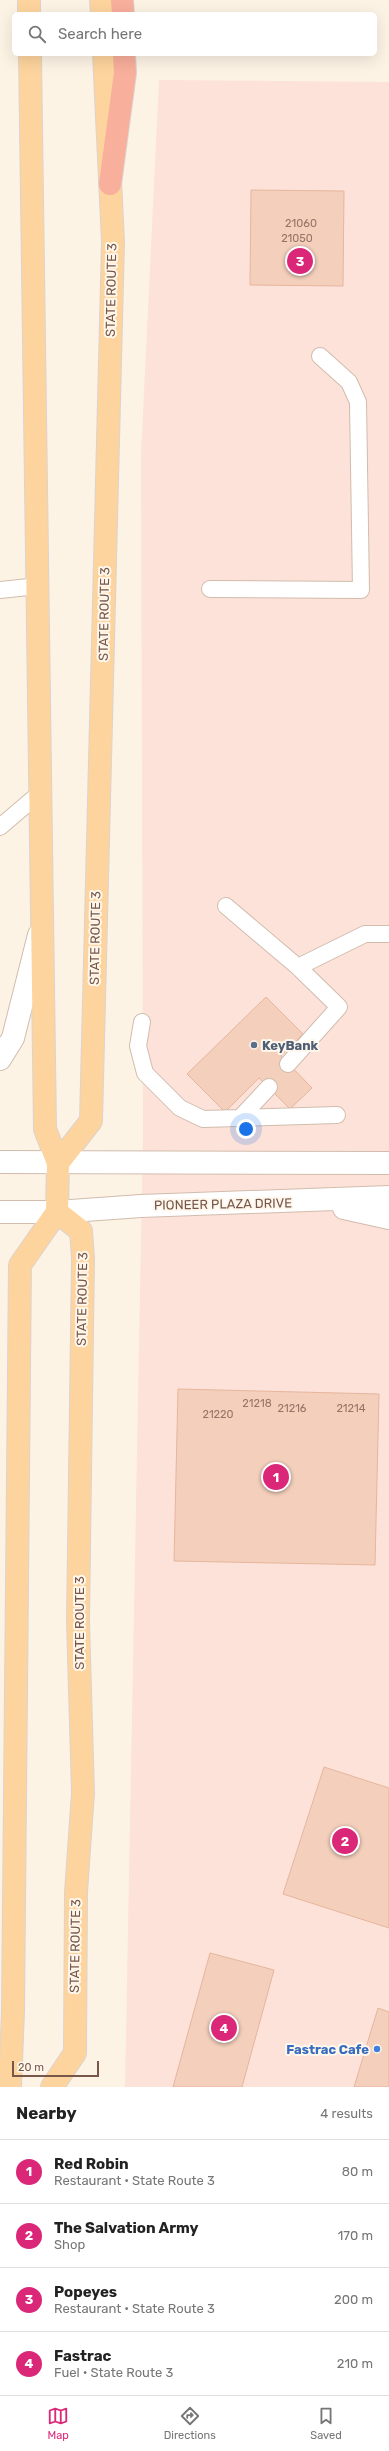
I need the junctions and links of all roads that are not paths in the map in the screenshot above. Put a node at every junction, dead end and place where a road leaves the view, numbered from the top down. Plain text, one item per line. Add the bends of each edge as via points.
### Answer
1 (29, 0) edge
2 (101, 0) edge
3 (122, 0) edge
4 (29, 12) edge
5 (102, 12) edge
6 (123, 12) edge
7 (30, 56) edge
8 (104, 56) edge
9 (124, 56) edge
10 (110, 184) junction
11 (320, 356) dead end
12 (38, 586) junction
13 (210, 589) dead end
14 (0, 590) edge
15 (40, 792) junction
16 (0, 827) edge
17 (226, 906) dead end
18 (42, 920) junction
19 (389, 934) edge
20 (298, 967) junction
21 (142, 1022) dead end
22 (0, 1059) edge
23 (288, 1064) dead end
24 (269, 1087) dead end
25 (337, 1116) dead end
26 (240, 1118) junction
27 (0, 1162) edge
28 (58, 1163) junction
29 (389, 1163) edge
30 (389, 1198) edge
31 (301, 1202) junction
32 (0, 1212) edge
33 (57, 1212) junction
34 (389, 1218) edge
35 (10, 2087) edge
36 (52, 2087) edge

1 - 4 main road
2 - 5 main road
3 - 6 highway
7 - 12 main road
8 - 10 main road, STATE ROUTE 3
9 - 10 highway via 125,73
10 - 28 main road, STATE ROUTE 3 via 112,250 91,1121
11 - 13 lane via 349,382 358,402 361,590
12 - 14 lane
12 - 15 main road
15 - 16 lane
15 - 18 main road
17 - 20 lane
18 - 22 street via 14,1038
18 - 28 main road via 45,1129
19 - 20 lane via 366,934
20 - 23 lane via 339,1007
21 - 26 lane via 138,1046 145,1073 159,1089 180,1108 203,1119
24 - 26 lane
25 - 26 lane
27 - 28 street
28 - 29 street
28 - 33 main road
30 - 31 street, PIONEER PLAZA DRIVE
31 - 33 street, PIONEER PLAZA DRIVE via 141,1206
31 - 34 street via 360,1210
32 - 33 street, PIONEER PLAZA DRIVE
33 - 35 main road via 20,1265
33 - 36 main road, STATE ROUTE 3 via 82,1231 78,1621 83,1793 76,1892 75,2053

